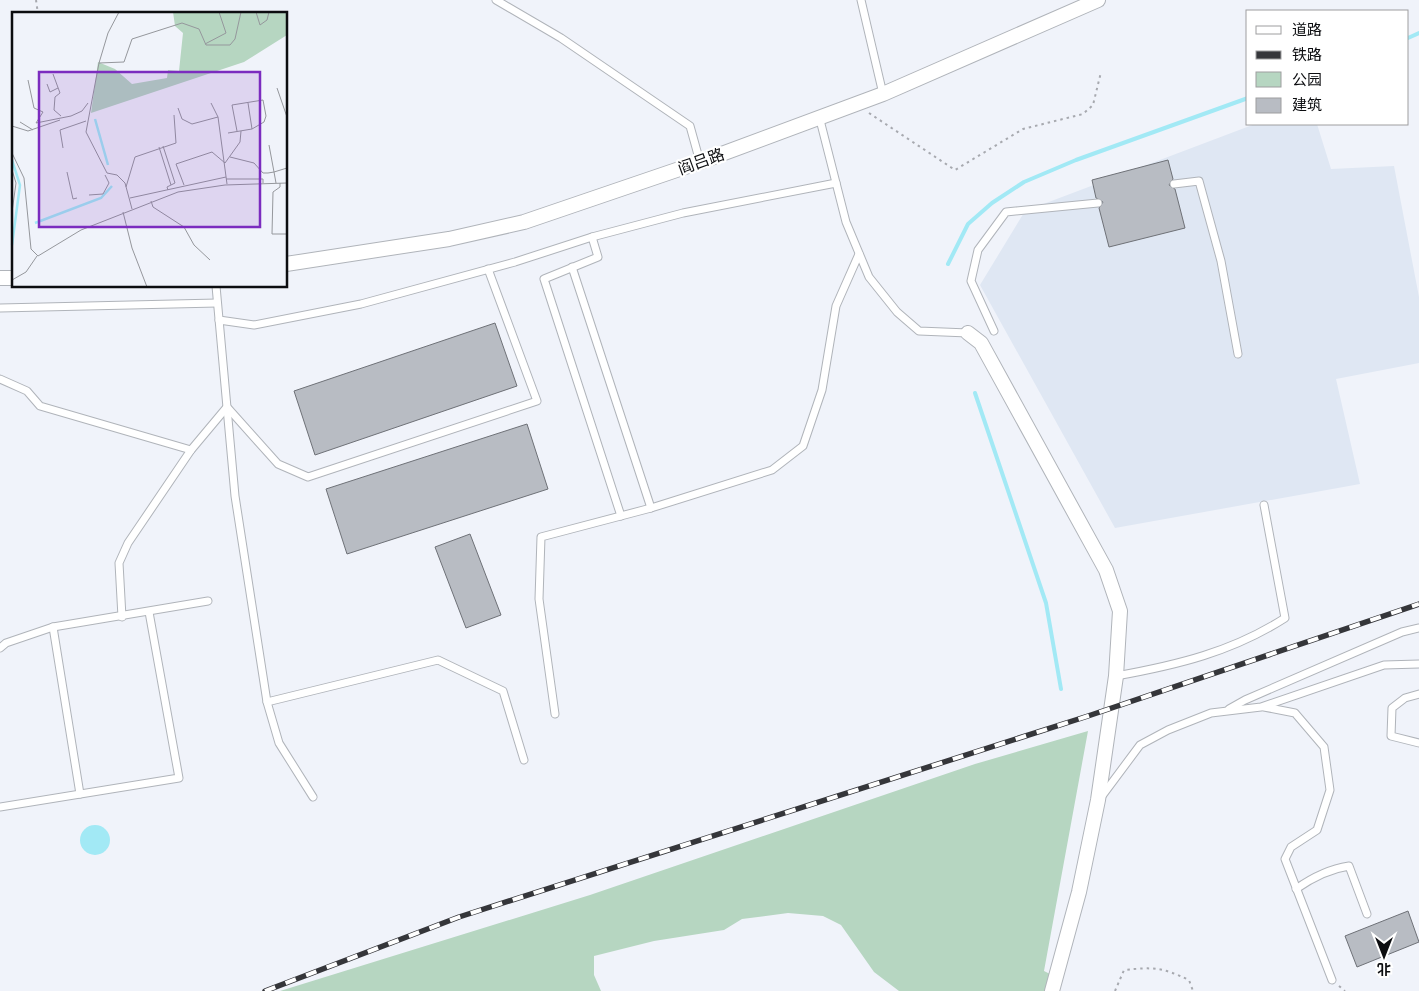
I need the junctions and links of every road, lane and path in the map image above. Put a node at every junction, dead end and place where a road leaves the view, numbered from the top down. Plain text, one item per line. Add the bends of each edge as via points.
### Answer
1 (496, 0) edge
2 (861, 0) edge
3 (1098, 0) edge
4 (1101, 72) dead end
5 (882, 94) junction
6 (855, 103) junction
7 (819, 116) junction
8 (700, 162) junction
9 (836, 183) junction
10 (1174, 184) dead end
11 (1098, 203) dead end
12 (592, 237) junction
13 (859, 254) junction
14 (288, 264) edge
15 (572, 267) junction
16 (488, 269) junction
17 (216, 288) edge
18 (217, 303) junction
19 (0, 308) edge
20 (219, 320) junction
21 (994, 331) dead end
22 (968, 333) joint
23 (1238, 354) dead end
24 (0, 380) edge
25 (227, 407) junction
26 (191, 450) junction
27 (1264, 505) dead end
28 (651, 508) junction
29 (621, 516) junction
30 (208, 601) dead end
31 (149, 612) junction
32 (122, 617) junction
33 (53, 627) junction
34 (1419, 628) edge
35 (0, 648) edge
36 (1419, 664) edge
37 (1116, 676) junction
38 (1419, 694) edge
39 (266, 702) junction
40 (1261, 707) junction
41 (1227, 711) junction
42 (555, 714) dead end
43 (1419, 743) edge
44 (524, 760) dead end
45 (80, 794) junction
46 (313, 797) dead end
47 (1098, 800) junction
48 (0, 807) edge
49 (1296, 889) junction
50 (1367, 914) dead end
51 (1332, 980) dead end
52 (1052, 991) edge
53 (1115, 991) edge
54 (1194, 991) edge

1 - 8 lane via 561,38 690,126
2 - 5 lane
3 - 5 street, 阎吕路
4 - 6 path via 1093,106 1083,114 1023,129 955,170
5 - 6 street, 阎吕路
6 - 7 street, 阎吕路
7 - 8 street, 阎吕路
7 - 9 lane
8 - 14 street, 阎吕路 via 524,222 449,239
9 - 12 lane via 683,212
9 - 13 lane via 846,222
10 - 23 lane via 1198,181 1221,261
11 - 21 lane via 1006,212 978,250 970,281
12 - 15 lane via 598,257
12 - 16 lane
13 - 22 lane via 869,277 897,312 919,331
13 - 28 lane via 836,306 822,390 803,446 772,470
15 - 28 lane
15 - 29 lane via 544,279
16 - 20 lane via 362,304 254,325
16 - 25 lane via 537,401 308,477 278,464
17 - 18 lane
18 - 19 lane
18 - 20 lane
20 - 25 lane
22 - 37 street via 981,343 1106,570 1120,611
24 - 26 lane via 27,391 40,406
25 - 26 lane
25 - 39 lane via 235,496
26 - 32 lane via 128,543 119,563
27 - 37 lane via 1285,618 1266,631 1206,657
28 - 29 lane
29 - 42 lane via 541,537 540,600
30 - 31 lane
31 - 32 lane
31 - 45 lane via 179,778
32 - 33 lane
33 - 35 lane
33 - 45 lane
34 - 41 lane via 1402,632 1245,700
36 - 40 lane via 1384,664
37 - 47 street
38 - 43 lane via 1405,698 1392,708 1391,736
39 - 44 lane via 438,660 502,691
39 - 46 lane via 279,743
40 - 41 lane
40 - 49 lane via 1295,713 1324,747 1330,790 1317,830 1291,847 1285,859
41 - 47 lane via 1211,713 1140,745
45 - 48 lane
47 - 52 street via 1079,892
49 - 50 lane via 1332,869 1349,866
49 - 51 lane
53 - 54 path via 1124,970 1154,967 1188,980

